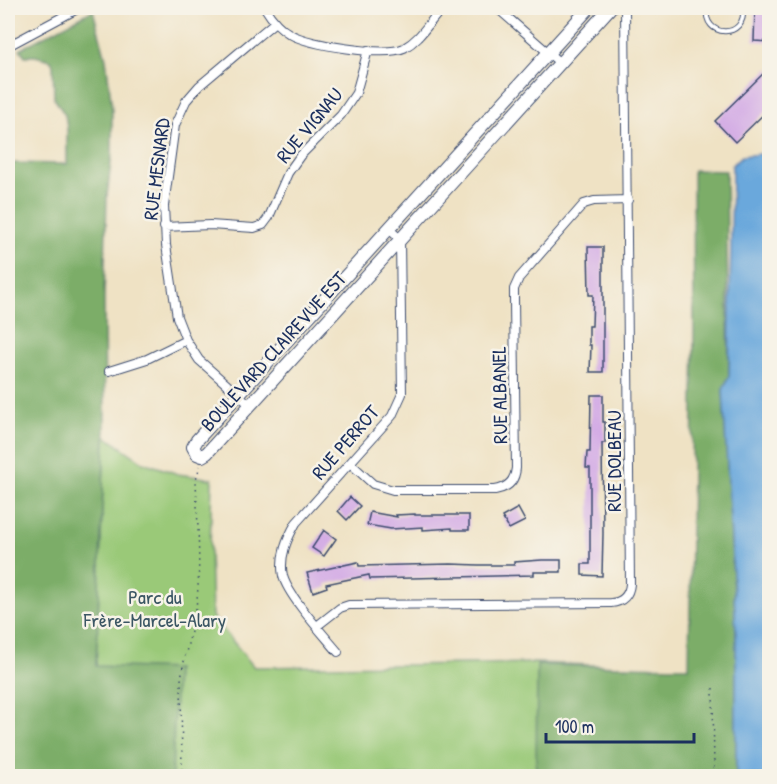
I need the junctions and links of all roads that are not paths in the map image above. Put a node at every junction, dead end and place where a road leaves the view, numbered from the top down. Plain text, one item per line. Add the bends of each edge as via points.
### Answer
1 (79, 8) edge
2 (265, 8) edge
3 (443, 8) edge
4 (497, 8) edge
5 (589, 8) edge
6 (610, 8) edge
7 (626, 8) edge
8 (707, 8) edge
9 (743, 8) edge
10 (275, 22) junction
11 (8, 45) edge
12 (368, 50) junction
13 (548, 52) junction
14 (560, 63) junction
15 (628, 200) junction
16 (164, 227) junction
17 (389, 229) junction
18 (400, 239) junction
19 (186, 340) junction
20 (109, 371) dead end
21 (238, 395) junction
22 (250, 405) junction
23 (350, 463) junction
24 (317, 626) junction
25 (338, 652) dead end

1 - 11 street
2 - 10 street
3 - 12 street via 418,38 405,47
4 - 13 street
5 - 13 street, BOULEVARD CLAIREVUE EST
6 - 14 street, BOULEVARD CLAIREVUE EST
7 - 15 street, RUE DOLBEAU
8 - 9 lane via 709,23 724,31 739,25
10 - 12 street via 291,35 308,41
10 - 16 street, RUE MESNARD via 194,90 182,106 174,132
12 - 16 street, RUE VIGNAU via 356,93 288,173 263,225
13 - 14 street
13 - 17 street, BOULEVARD CLAIREVUE EST
14 - 18 street, BOULEVARD CLAIREVUE EST
15 - 23 street, RUE ALBANEL via 584,204 517,282 516,469 510,484 499,489 393,490 374,484
15 - 24 street, RUE DOLBEAU via 630,584 626,596 607,603 352,605 340,608
16 - 19 street, RUE MESNARD via 177,317
17 - 18 street
17 - 21 street, BOULEVARD CLAIREVUE EST
18 - 22 street, BOULEVARD CLAIREVUE EST
18 - 23 street, RUE PERROT via 402,394 392,416
19 - 20 street via 147,359
19 - 21 street, RUE MESNARD via 199,360
21 - 22 street, RUE MESNARD
21 - 22 street, BOULEVARD CLAIREVUE EST via 194,444 195,452 202,456 207,453
23 - 24 street, RUE PERROT via 296,523 286,542 283,577
24 - 25 street, RUE PERROT

